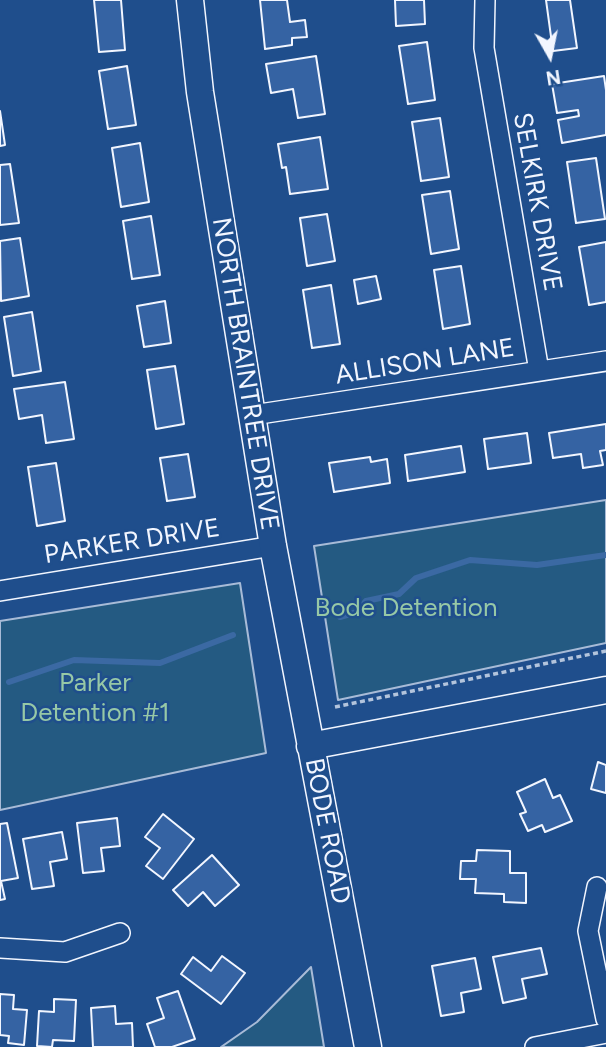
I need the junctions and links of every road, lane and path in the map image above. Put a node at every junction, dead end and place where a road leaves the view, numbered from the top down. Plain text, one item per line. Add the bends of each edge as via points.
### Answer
1 (190, 0) edge
2 (485, 0) edge
3 (606, 361) edge
4 (539, 371) junction
5 (253, 415) junction
6 (273, 546) junction
7 (0, 591) edge
8 (606, 651) edge
9 (606, 690) edge
10 (335, 707) dead end
11 (310, 746) junction
12 (597, 887) dead end
13 (120, 933) dead end
14 (0, 948) edge
15 (606, 1019) edge
16 (606, 1032) edge
17 (368, 1047) edge
18 (535, 1047) edge

1 - 5 street, NORTH BRAINTREE DRIVE via 200,92
2 - 4 street, SELKIRK DRIVE via 484,48
3 - 4 street, ALLISON LANE
4 - 5 street, ALLISON LANE
5 - 6 street, NORTH BRAINTREE DRIVE
6 - 7 street, PARKER DRIVE
6 - 11 street, NORTH BRAINTREE DRIVE
8 - 10 path
9 - 11 street, BODE ROAD
11 - 17 street, BODE ROAD
12 - 15 street via 589,931
13 - 14 street via 65,952
16 - 18 street

